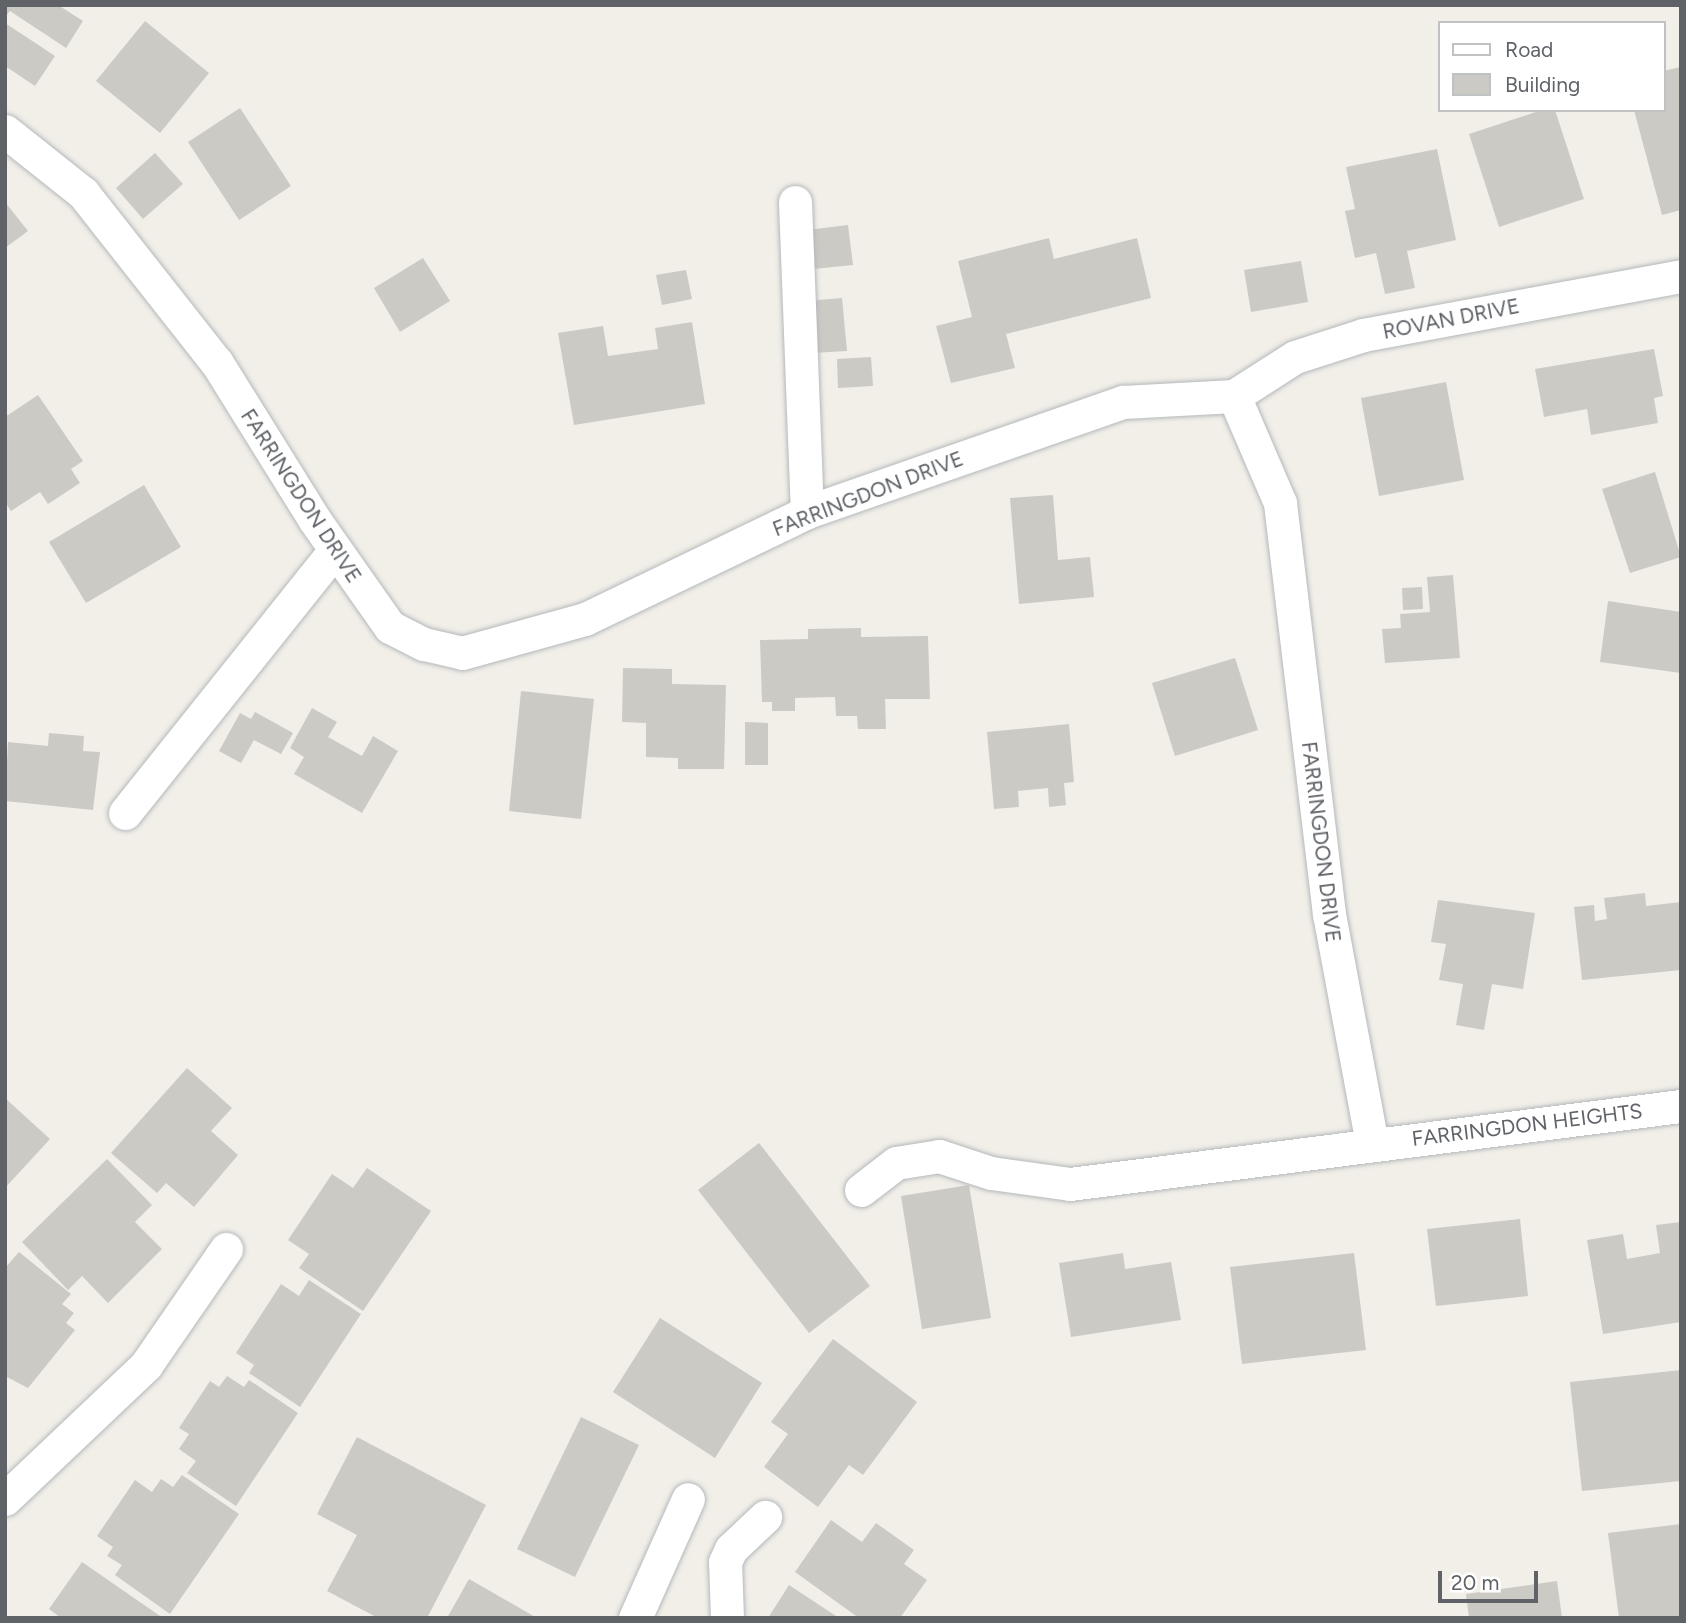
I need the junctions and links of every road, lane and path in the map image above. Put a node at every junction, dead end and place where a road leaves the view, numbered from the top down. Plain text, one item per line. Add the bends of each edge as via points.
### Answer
1 (5, 131) edge
2 (795, 202) dead end
3 (1681, 276) edge
4 (1234, 396) junction
5 (807, 512) junction
6 (335, 550) junction
7 (125, 813) dead end
8 (1681, 1106) edge
9 (1373, 1143) junction
10 (861, 1190) dead end
11 (226, 1249) dead end
12 (5, 1499) edge
13 (688, 1499) dead end
14 (765, 1517) dead end
15 (635, 1618) edge
16 (727, 1618) edge

1 - 6 street, FARRINGDON DRIVE via 83,193 217,363
2 - 5 street
3 - 4 street, ROVAN DRIVE via 1363,335 1295,357
4 - 5 street, FARRINGDON DRIVE via 1123,402
4 - 9 street, FARRINGDON DRIVE via 1280,503 1329,914
5 - 6 street, FARRINGDON DRIVE via 585,619 462,653 424,644 390,626
6 - 7 street
8 - 9 street, FARRINGDON HEIGHTS
9 - 10 street, FARRINGDON HEIGHTS via 1070,1184 991,1173 940,1156 895,1163
11 - 12 street via 146,1365
13 - 15 street
14 - 16 street via 731,1549 724,1562

